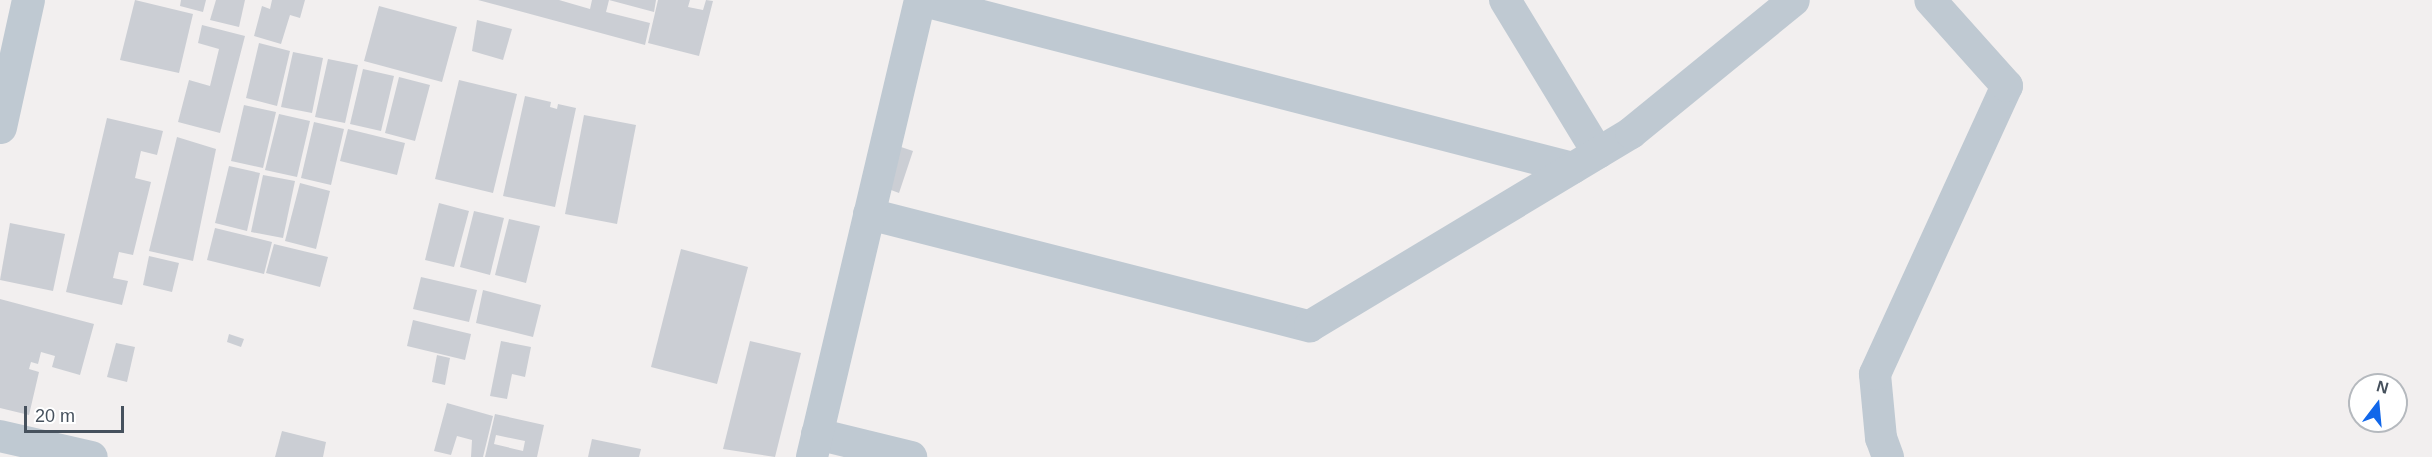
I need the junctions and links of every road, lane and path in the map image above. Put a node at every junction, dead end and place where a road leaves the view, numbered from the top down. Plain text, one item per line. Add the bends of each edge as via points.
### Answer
1 (28, 0) edge
2 (920, 0) edge
3 (1505, 0) edge
4 (1794, 0) edge
5 (1930, 0) edge
6 (0, 127) edge
7 (1586, 160) junction
8 (869, 214) junction
9 (0, 436) edge
10 (814, 446) edge
11 (92, 457) edge
12 (911, 457) edge
13 (1888, 457) edge

1 - 6 street
2 - 7 street
2 - 8 street
3 - 7 street
4 - 7 street via 1631,133
5 - 13 street via 2007,86 1875,374 1881,438
7 - 8 street via 1310,326
8 - 10 street
9 - 11 street
10 - 12 street

